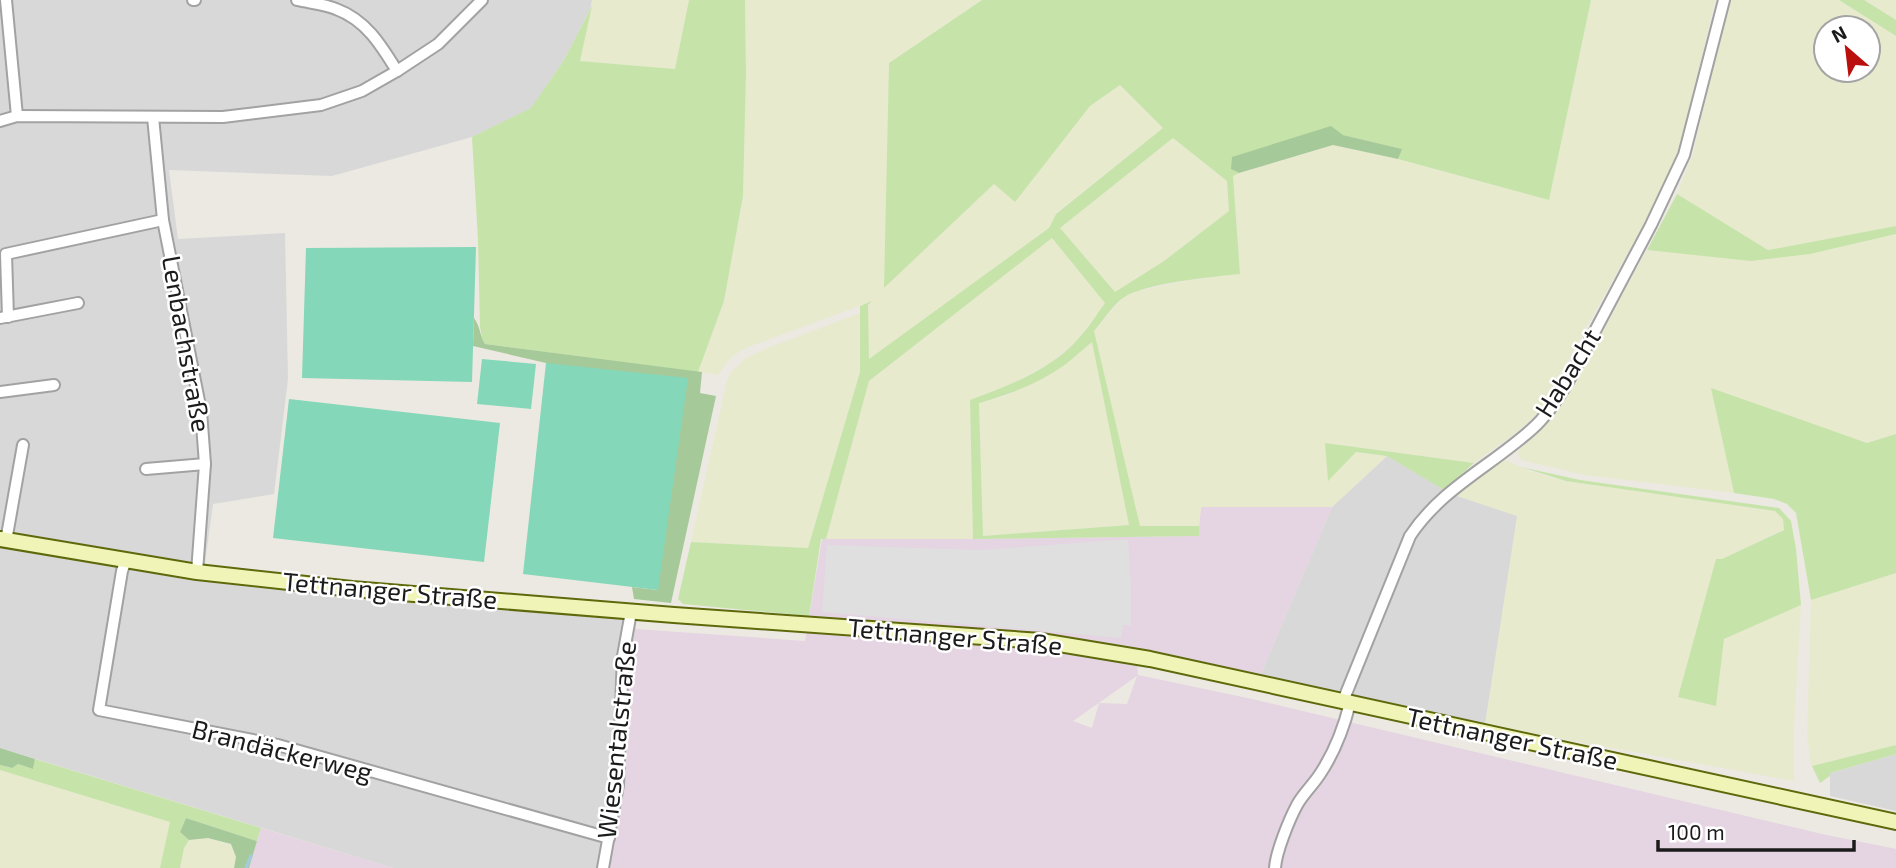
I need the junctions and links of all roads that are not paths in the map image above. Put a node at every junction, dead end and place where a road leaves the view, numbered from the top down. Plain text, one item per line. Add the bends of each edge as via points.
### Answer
1 (482, 0) edge
2 (1724, 0) edge
3 (4, 1) edge
4 (302, 1) edge
5 (397, 71) junction
6 (17, 116) junction
7 (153, 117) junction
8 (0, 121) edge
9 (163, 220) junction
10 (3, 254) edge
11 (78, 303) dead end
12 (4, 317) edge
13 (54, 385) dead end
14 (0, 392) edge
15 (23, 445) dead end
16 (205, 464) junction
17 (146, 469) dead end
18 (3, 540) edge
19 (125, 560) junction
20 (197, 572) junction
21 (631, 612) junction
22 (1346, 702) junction
23 (1896, 822) edge
24 (609, 838) junction
25 (603, 868) edge
26 (1275, 868) edge

1 - 5 street via 438,44
2 - 22 street, Habacht via 1684,155 1568,382 1532,429 1420,520
3 - 6 street
4 - 5 street via 356,18 377,38
5 - 7 street via 362,91 321,105 223,117
6 - 7 street
6 - 8 street
7 - 9 street, Lenbachstraße
9 - 10 street
9 - 16 street, Lenbachstraße via 201,411
10 - 12 street
11 - 12 street
13 - 14 street
15 - 18 street
16 - 17 street
16 - 20 street, Lenbachstraße
18 - 19 main road, Tettnanger Straße
19 - 20 main road, Tettnanger Straße
19 - 24 street, Brandäckerweg via 99,710 278,745
20 - 21 main road, Tettnanger Straße
21 - 22 main road, Tettnanger Straße via 1041,641 1150,659
21 - 24 street, Wiesentalstraße via 623,656 618,785
22 - 23 main road, Tettnanger Straße
22 - 26 street, Habacht via 1347,716 1335,747 1297,805
24 - 25 street, Wiesentalstraße

